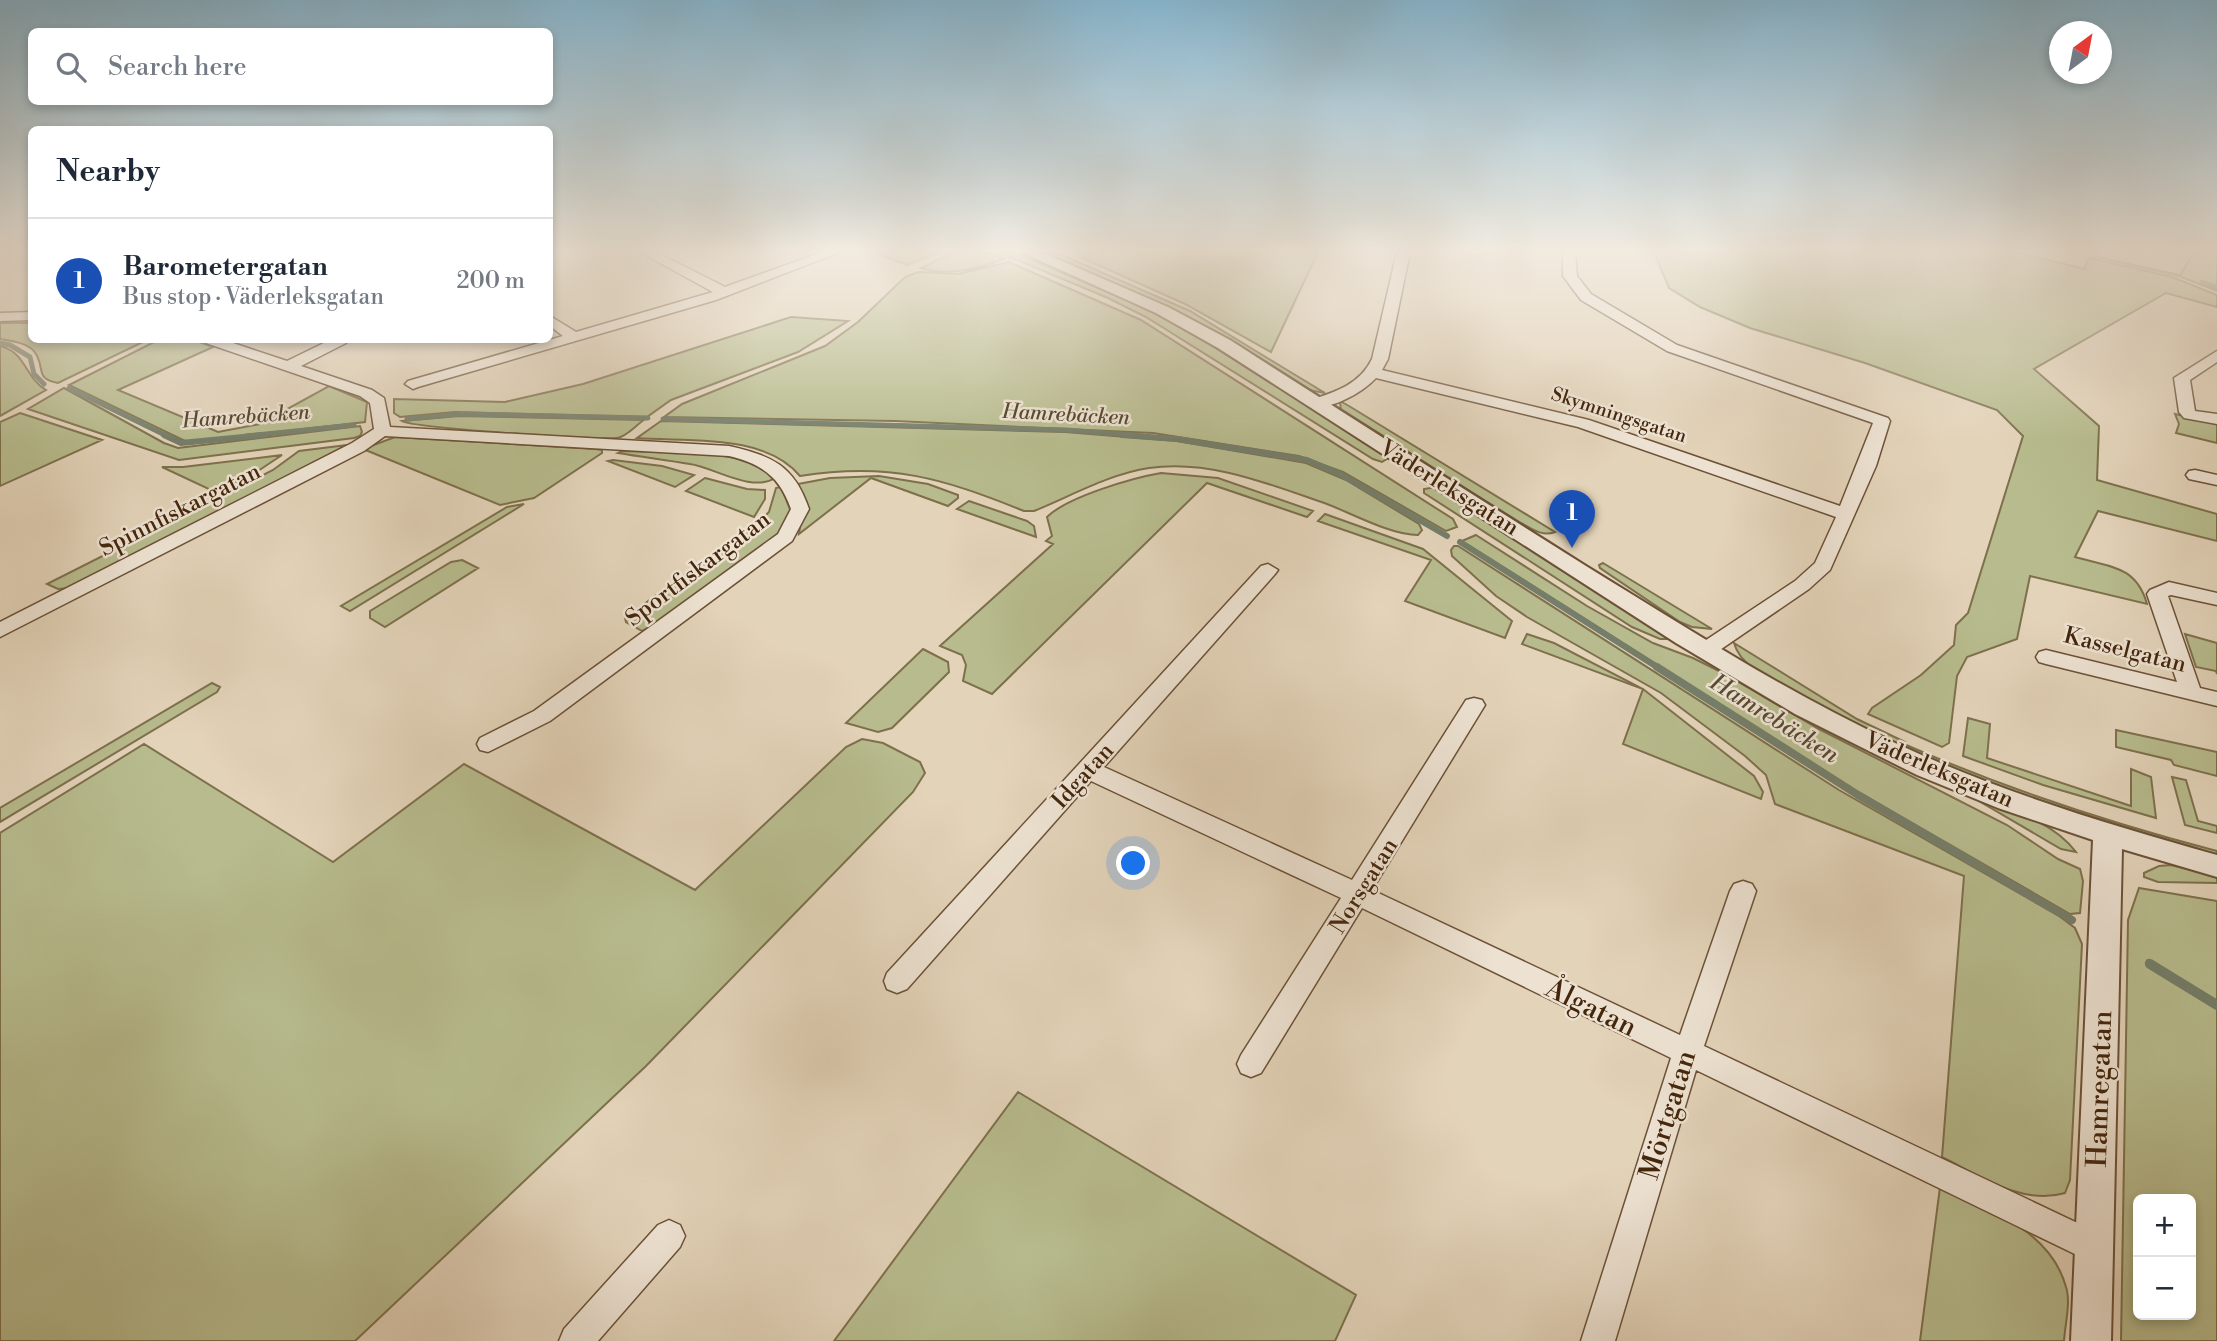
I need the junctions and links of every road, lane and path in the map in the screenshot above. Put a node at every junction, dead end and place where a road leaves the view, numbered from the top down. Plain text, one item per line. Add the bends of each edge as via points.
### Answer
1 (649, 315) edge
2 (1171, 315) edge
3 (1390, 315) edge
4 (1615, 315) edge
5 (553, 322) edge
6 (574, 337) junction
7 (220, 343) edge
8 (335, 343) edge
9 (2217, 355) edge
10 (290, 365) junction
11 (1375, 373) junction
12 (413, 384) dead end
13 (1316, 403) junction
14 (2217, 419) edge
15 (382, 431) junction
16 (2195, 475) dead end
17 (2217, 480) edge
18 (1844, 514) junction
19 (1268, 570) dead end
20 (2217, 599) edge
21 (0, 630) edge
22 (1707, 649) junction
23 (2046, 657) dead end
24 (2192, 694) junction
25 (2217, 699) edge
26 (1474, 705) dead end
27 (488, 744) dead end
28 (1089, 770) junction
29 (2107, 836) junction
30 (2217, 866) edge
31 (1743, 891) dead end
32 (1359, 895) junction
33 (897, 981) dead end
34 (1687, 1054) junction
35 (1251, 1064) dead end
36 (669, 1236) dead end
37 (2094, 1247) junction
38 (576, 1341) edge
39 (1598, 1341) edge
40 (2091, 1341) edge

1 - 6 street
2 - 13 street, Väderleksgatan
3 - 11 street
4 - 18 street via 1672,348 1882,421
5 - 6 street
6 - 12 street
7 - 10 street
8 - 10 street
9 - 14 street via 2182,378 2187,412
10 - 15 street via 378,401
11 - 13 street via 1361,385
11 - 18 street, Skymningsgatan via 1583,423
13 - 22 street, Väderleksgatan
15 - 21 street, Spinnfiskargatan
15 - 27 street, Sportfiskargatan via 729,451 777,468 796,497 800,509 785,537 542,716
16 - 17 street
18 - 22 street via 1823,566
19 - 28 street, Idgatan
20 - 24 street, Kasselgatan via 2169,588 2157,594
22 - 29 street, Väderleksgatan via 1884,749
23 - 24 street, Kasselgatan
24 - 25 street, Kasselgatan
26 - 32 street, Norsgatan
28 - 32 street, Ålgatan
28 - 33 street, Idgatan
29 - 30 street, Väderleksgatan
29 - 37 street, Hamregatan
31 - 34 street, Mörtgatan
32 - 34 street, Ålgatan
32 - 35 street, Norsgatan
34 - 37 street, Ålgatan
34 - 39 street, Mörtgatan
36 - 38 street
37 - 40 street, Hamregatan

